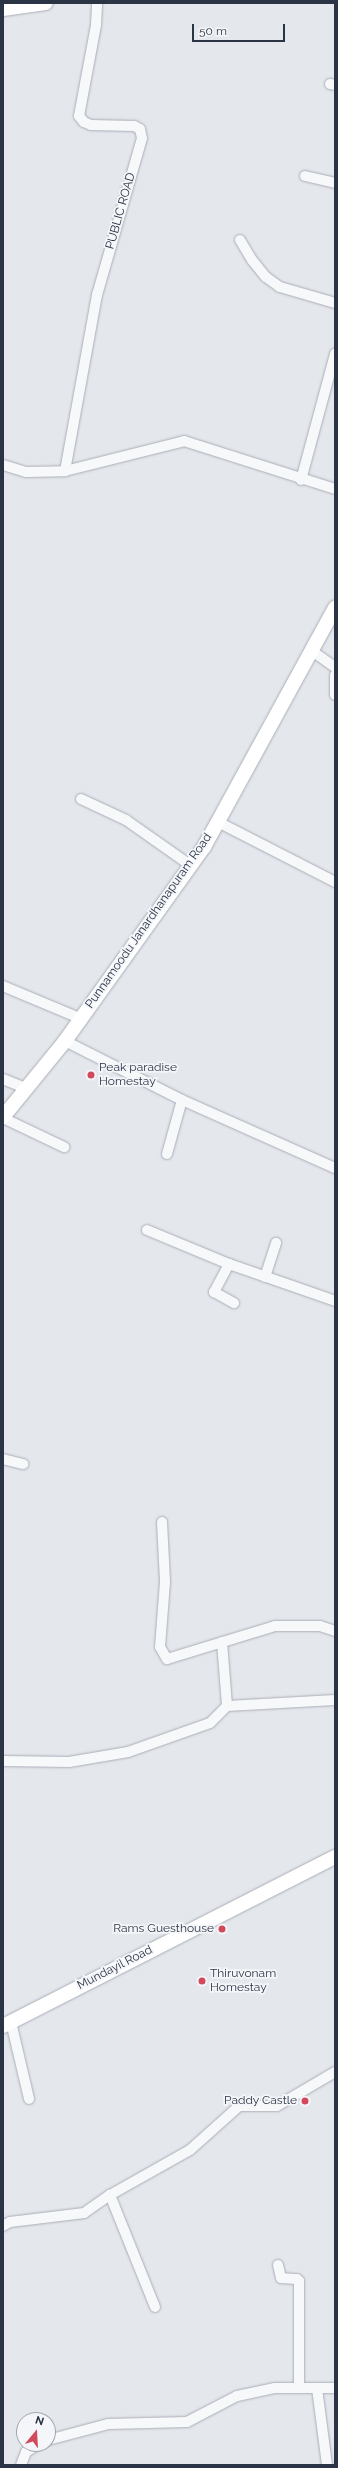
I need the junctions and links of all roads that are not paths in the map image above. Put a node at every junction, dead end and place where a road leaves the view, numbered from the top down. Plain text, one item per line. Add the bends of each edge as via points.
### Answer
1 (46, 3) edge
2 (97, 3) edge
3 (3, 9) edge
4 (305, 176) dead end
5 (335, 183) edge
6 (240, 240) dead end
7 (335, 303) edge
8 (335, 354) edge
9 (3, 465) edge
10 (65, 471) junction
11 (301, 480) junction
12 (335, 489) edge
13 (335, 608) edge
14 (312, 650) junction
15 (335, 667) edge
16 (335, 675) edge
17 (335, 696) edge
18 (81, 799) dead end
19 (218, 822) junction
20 (190, 865) junction
21 (335, 882) edge
22 (3, 986) edge
23 (79, 1018) junction
24 (65, 1041) junction
25 (3, 1078) edge
26 (25, 1088) junction
27 (182, 1100) junction
28 (3, 1118) edge
29 (64, 1147) dead end
30 (167, 1154) dead end
31 (335, 1168) edge
32 (147, 1230) dead end
33 (276, 1243) dead end
34 (229, 1264) junction
35 (265, 1277) junction
36 (335, 1301) edge
37 (234, 1304) dead end
38 (3, 1459) edge
39 (23, 1464) dead end
40 (162, 1522) dead end
41 (335, 1631) edge
42 (222, 1642) junction
43 (335, 1700) edge
44 (227, 1706) junction
45 (3, 1761) edge
46 (335, 1857) edge
47 (7, 2024) edge
48 (335, 2072) edge
49 (29, 2098) dead end
50 (110, 2195) junction
51 (3, 2226) edge
52 (278, 2265) dead end
53 (155, 2307) dead end
54 (299, 2388) junction
55 (317, 2388) junction
56 (335, 2388) edge
57 (56, 2438) edge
58 (26, 2452) edge
59 (21, 2465) edge
60 (327, 2465) edge

1 - 3 main road
2 - 10 street, PUBLIC ROAD via 96,25 79,116 91,126 134,126 140,129 142,138 97,296
4 - 5 street
6 - 7 street via 266,277 280,287
8 - 11 street
9 - 10 street via 26,472
10 - 11 street via 184,441
11 - 12 street
13 - 14 main road, Punnamoodu Janardhanapuram Road
14 - 15 street
14 - 19 main road, Punnamoodu Janardhanapuram Road
16 - 17 street
18 - 20 street via 126,820
19 - 20 main road, Punnamoodu Janardhanapuram Road
19 - 21 street
20 - 23 main road, Punnamoodu Janardhanapuram Road
22 - 23 street
23 - 24 main road, Punnamoodu Janardhanapuram Road
24 - 26 main road, Punnamoodu Janardhanapuram Road
24 - 27 street
25 - 26 street
26 - 28 main road, Punnamoodu Janardhanapuram Road
27 - 30 street
27 - 31 street
28 - 29 street
32 - 34 street
33 - 35 street
34 - 35 street
34 - 37 street via 214,1292
35 - 36 street
38 - 39 street
40 - 42 street via 165,1582 160,1647 167,1659
41 - 42 street via 320,1626 275,1626
42 - 44 street
43 - 44 street
44 - 45 street via 210,1723 128,1752 69,1762
46 - 47 main road, Mundayil Road
47 - 49 street
48 - 50 street via 277,2106 239,2106 190,2150
50 - 51 street via 84,2213 10,2222
50 - 53 street
52 - 54 street via 282,2279 299,2281
54 - 55 street
54 - 57 street via 275,2388 237,2396 188,2422 108,2424
55 - 56 street
55 - 60 street
58 - 59 street

